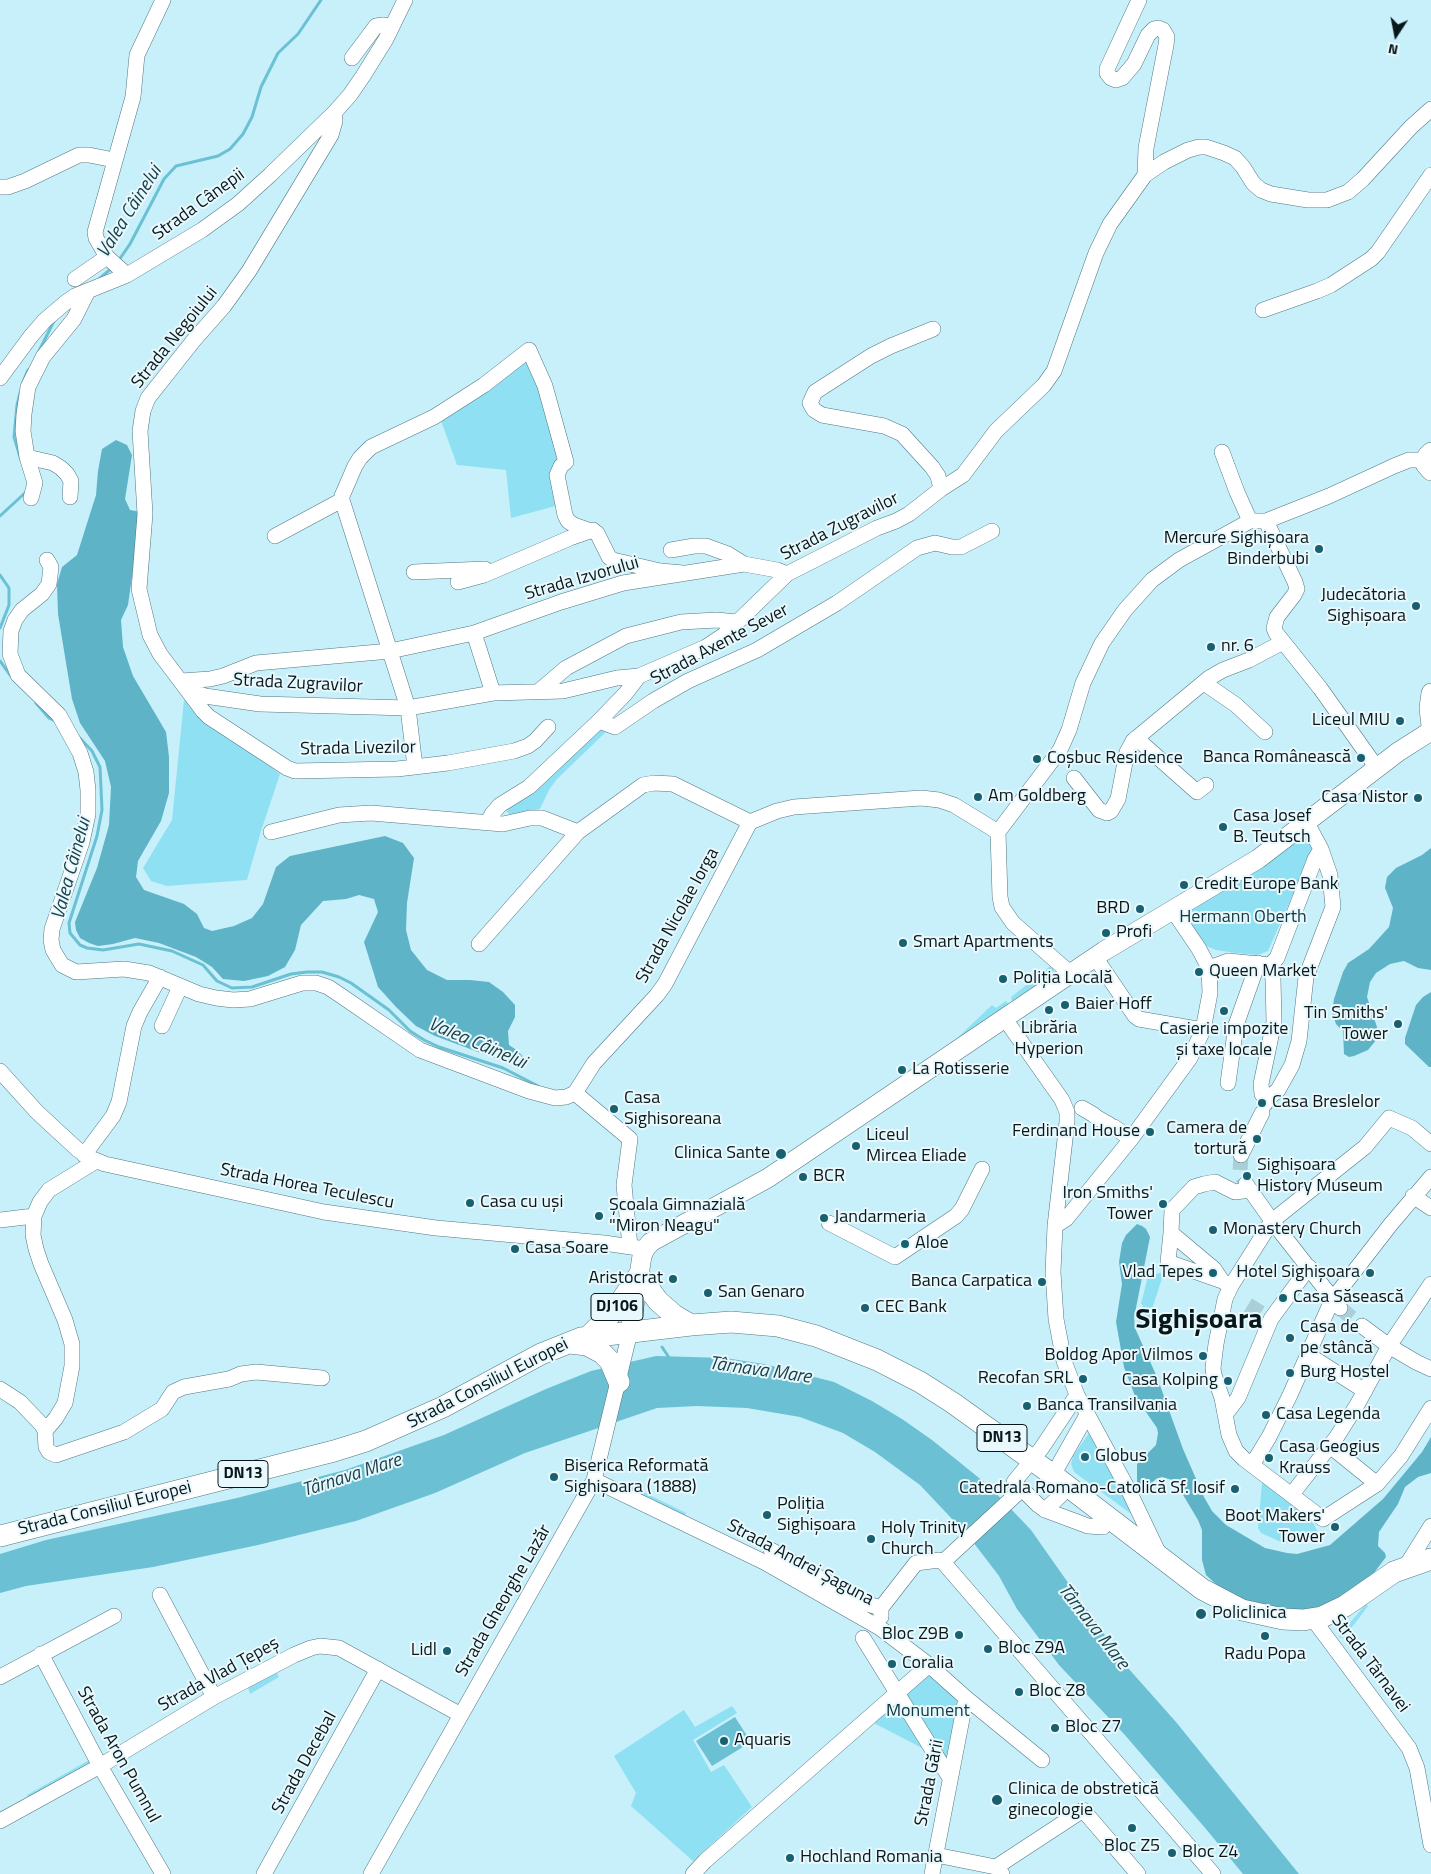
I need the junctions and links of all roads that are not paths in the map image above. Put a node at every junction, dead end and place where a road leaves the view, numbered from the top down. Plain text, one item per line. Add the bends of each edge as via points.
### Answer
1 (164, 0) edge
2 (405, 0) edge
3 (1139, 0) edge
4 (392, 26) junction
5 (352, 58) dead end
6 (1431, 109) edge
7 (334, 113) junction
8 (114, 160) junction
9 (1144, 175) junction
10 (1431, 175) edge
11 (0, 187) edge
12 (107, 257) junction
13 (127, 275) junction
14 (75, 279) dead end
15 (88, 291) junction
16 (1263, 310) dead end
17 (933, 329) dead end
18 (0, 378) edge
19 (1222, 452) dead end
20 (27, 457) junction
21 (1429, 461) edge
22 (941, 489) junction
23 (70, 497) dead end
24 (31, 498) dead end
25 (342, 500) junction
26 (1258, 521) junction
27 (593, 530) junction
28 (992, 531) dead end
29 (274, 536) dead end
30 (671, 550) dead end
31 (47, 560) dead end
32 (744, 564) junction
33 (498, 569) junction
34 (414, 572) dead end
35 (682, 573) junction
36 (787, 574) junction
37 (458, 582) dead end
38 (736, 622) junction
39 (474, 633) junction
40 (1283, 642) junction
41 (390, 651) junction
42 (639, 676) junction
43 (1204, 683) junction
44 (184, 685) junction
45 (539, 691) junction
46 (493, 693) junction
47 (1431, 693) edge
48 (408, 708) junction
49 (599, 721) junction
50 (1431, 726) edge
51 (548, 727) dead end
52 (1431, 731) edge
53 (1265, 732) dead end
54 (1136, 738) junction
55 (415, 767) junction
56 (1377, 768) junction
57 (1074, 778) dead end
58 (1206, 785) dead end
59 (488, 822) junction
60 (750, 822) junction
61 (1307, 822) junction
62 (271, 832) dead end
63 (578, 832) junction
64 (998, 832) junction
65 (1321, 849) junction
66 (1176, 915) junction
67 (479, 944) dead end
68 (1095, 957) junction
69 (1264, 964) junction
70 (1209, 968) junction
71 (1070, 974) junction
72 (160, 977) junction
73 (180, 987) junction
74 (1005, 1019) junction
75 (162, 1026) dead end
76 (1203, 1030) junction
77 (0, 1071) edge
78 (1228, 1083) dead end
79 (575, 1093) junction
80 (1264, 1106) junction
81 (1082, 1109) junction
82 (1132, 1139) junction
83 (1431, 1144) edge
84 (1241, 1155) tunnel mouth
85 (90, 1158) junction
86 (982, 1169) dead end
87 (1431, 1177) edge
88 (1413, 1196) junction
89 (1431, 1208) edge
90 (34, 1216) junction
91 (0, 1220) edge
92 (1272, 1222) junction
93 (829, 1223) dead end
94 (1054, 1226) junction
95 (1171, 1233) junction
96 (638, 1247) junction
97 (1309, 1267) junction
98 (639, 1275) junction
99 (1227, 1283) junction
100 (1431, 1284) edge
101 (1336, 1304) junction
102 (691, 1325) junction
103 (1362, 1326) tunnel mouth
104 (630, 1332) junction
105 (589, 1336) junction
106 (567, 1342) junction
107 (1389, 1346) junction
108 (1307, 1354) junction
109 (616, 1355) junction
110 (1431, 1368) edge
111 (322, 1378) dead end
112 (619, 1382) joint
113 (0, 1389) edge
114 (1365, 1391) junction
115 (1077, 1395) junction
116 (1431, 1408) edge
117 (1087, 1415) junction
118 (1224, 1415) junction
119 (45, 1431) junction
120 (1330, 1446) junction
121 (1032, 1460) junction
122 (1252, 1465) junction
123 (1053, 1475) junction
124 (594, 1480) junction
125 (1377, 1484) junction
126 (1018, 1485) junction
127 (1292, 1494) junction
128 (1061, 1495) dead end
129 (1045, 1510) junction
130 (1431, 1526) edge
131 (1103, 1527) dead end
132 (0, 1536) edge
133 (771, 1550) dead end
134 (1160, 1558) junction
135 (1431, 1558) edge
136 (941, 1561) junction
137 (1406, 1566) junction
138 (160, 1595) dead end
139 (881, 1608) junction
140 (114, 1616) dead end
141 (1313, 1619) junction
142 (880, 1628) junction
143 (863, 1638) dead end
144 (41, 1654) junction
145 (929, 1665) junction
146 (378, 1669) junction
147 (0, 1677) edge
148 (897, 1692) junction
149 (214, 1697) junction
150 (966, 1698) junction
151 (461, 1716) junction
152 (1042, 1760) dead end
153 (100, 1766) junction
154 (950, 1778) junction
155 (1428, 1815) edge
156 (0, 1821) edge
157 (1431, 1845) edge
158 (936, 1855) junction
159 (999, 1870) edge
160 (163, 1874) edge
161 (264, 1874) edge
162 (371, 1874) edge
163 (693, 1874) edge
164 (932, 1874) edge
165 (1138, 1874) edge
166 (1213, 1874) edge

1 - 8 street via 137,55 132,97
2 - 4 street, Strada Cânepii
3 - 9 street via 1107,73 1116,80 1122,78 1134,64 1148,35 1154,28 1163,30 1166,45 1146,148
4 - 5 street via 376,26
4 - 7 street, Strada Cânepii via 363,76
6 - 9 street via 1411,126 1363,179 1348,192 1327,200 1271,194 1253,183 1234,158 1206,147 1182,152
7 - 13 street, Strada Cânepii via 238,204 202,230
7 - 44 street, Strada Negoiului via 331,135 249,271 148,398 143,411 140,431 145,514 139,588 153,644
8 - 11 street via 79,155 26,181
8 - 12 street via 95,232
9 - 22 street, Strada Zugravilor via 1110,224 1096,253 1054,371 1044,385 996,431 963,475
10 - 16 street via 1371,259 1317,291
12 - 13 street
12 - 14 street
13 - 15 street, Strada Cânepii
15 - 18 street, Strada Cânepii via 65,303 45,320
15 - 20 street via 74,319 43,357 28,387 23,431
17 - 22 street via 871,356 815,392 810,403 822,415 884,426 902,434 932,467
19 - 26 street via 1237,492
20 - 23 street via 61,468 71,481
20 - 24 street via 35,482
21 - 26 street via 1409,460 1329,496
22 - 36 street, Strada Zugravilor via 896,521
25 - 27 street via 355,466 371,447 434,417 484,385 529,350 545,386 566,462 557,475 565,515 574,525
25 - 29 street
25 - 41 street
26 - 40 street via 1295,582 1294,595 1275,622 1274,628
26 - 64 street via 1171,566 1152,580 1125,610 1091,662 1060,750
27 - 33 street
27 - 35 street via 613,560
28 - 49 street, Strada Axente Sever via 961,547 935,543 917,548 828,608 757,650 688,681 615,727
30 - 32 street via 706,546
31 - 72 street via 51,568 49,584 15,620 10,654 18,675 59,715 80,753 86,772 88,814 75,865 52,929 53,950 62,965 76,972 124,969
32 - 35 street, Strada Izvorului
32 - 36 street, Strada Izvorului
33 - 34 street
33 - 37 street
35 - 39 street, Strada Izvorului via 624,583
36 - 38 street, Strada Zugravilor
38 - 42 street, Strada Zugravilor via 706,647
38 - 45 street via 681,622 626,636 566,668
39 - 41 street, Strada Izvorului
39 - 46 street
40 - 43 street via 1223,670
40 - 56 street
41 - 44 street, Strada Izvorului via 256,663 223,676
41 - 48 street
42 - 45 street, Strada Zugravilor via 564,691
42 - 49 street, Strada Zugravilor
43 - 53 street
43 - 54 street
44 - 48 street, Strada Zugravilor via 205,696 260,704
44 - 55 street, Strada Livezilor via 209,717 295,771
45 - 46 street, Strada Zugravilor
46 - 48 street, Strada Zugravilor
47 - 50 main road
48 - 55 street
49 - 59 street via 528,787 500,805
51 - 55 street, Strada Livezilor via 535,741 514,752
52 - 56 main road
54 - 57 street via 1128,748 1118,799 1111,811 1099,810
54 - 58 street via 1197,792
56 - 61 main road
59 - 62 street via 356,814 339,815
59 - 63 street via 503,824 542,818
60 - 63 street via 690,790 673,784 654,783 643,786
60 - 64 street via 794,807 920,798 954,805
60 - 79 street, Strada Nicolae Iorga via 665,984 594,1063
61 - 65 street
61 - 66 main road
63 - 67 street
64 - 71 street via 1002,907 1013,923
65 - 69 street via 1277,958
65 - 80 street via 1330,876 1333,907 1306,977 1299,1040 1292,1065 1278,1090
66 - 68 main road
66 - 70 street
68 - 71 main road
68 - 76 street via 1139,1019
69 - 70 street via 1228,962
69 - 78 street via 1236,1025
69 - 80 street via 1273,979 1274,1022 1261,1084
70 - 76 street via 1210,993
71 - 74 main road
72 - 73 street
72 - 85 street via 134,1026 119,1102
73 - 75 street
73 - 79 street via 233,1000 250,999 302,983 316,983 328,987 420,1050 529,1091 555,1098
74 - 81 street
74 - 96 main road via 768,1178
76 - 82 street via 1190,1058
77 - 85 street, Strada Horea Teculescu via 52,1127
79 - 96 street via 630,1139 624,1185
80 - 84 street
81 - 82 street
81 - 94 street via 1067,1112
82 - 94 street via 1066,1219
83 - 92 street via 1412,1128 1389,1118 1365,1146
85 - 90 street via 49,1190
85 - 96 street, Strada Horea Teculescu via 324,1212 436,1228
86 - 93 street via 956,1216 895,1257
87 - 88 street
88 - 89 street
88 - 101 street
90 - 91 street
90 - 119 street via 36,1250 66,1320 72,1344 72,1366 65,1402
92 - 95 street via 1248,1187 1235,1192 1215,1182 1194,1187 1172,1210
92 - 97 street
92 - 99 street
94 - 115 street via 1056,1319 1062,1354
95 - 99 street
95 - 99 street via 1168,1262
96 - 98 main road, DJ106
97 - 101 street
97 - 118 street via 1271,1319 1238,1398
98 - 102 highway, DJ106 via 658,1301
98 - 104 main road, DJ106
98 - 105 highway, DJ106 via 613,1312
99 - 118 street via 1213,1368
100 - 107 street
101 - 108 street
102 - 104 highway, Strada Consiliul Europei / DN13
102 - 121 highway, Strada Consiliul Europei / DN13 via 763,1324 816,1336 852,1349 920,1382
103 - 107 street
104 - 105 highway, Strada Consiliul Europei / DN13
104 - 109 street
105 - 106 highway, Strada Consiliul Europei / DN13
106 - 109 highway
106 - 132 highway, Strada Consiliul Europei / DN13 via 415,1421 366,1441
107 - 110 street
107 - 114 street
108 - 114 street
108 - 122 street via 1287,1401
109 - 112 highway via 614,1369
111 - 119 street via 256,1372 178,1389 162,1409 124,1432 64,1453 49,1452
112 - 124 street, Strada Gheorghe Lazăr
113 - 119 street via 20,1402
114 - 120 street
115 - 117 street
115 - 121 street
116 - 125 street via 1401,1456
117 - 123 street
117 - 134 street via 1129,1491
118 - 122 street via 1232,1444 1238,1454
120 - 125 street
120 - 127 street
121 - 123 highway, Strada Consiliul Europei / DN13
121 - 126 street
122 - 127 street
123 - 134 highway, Strada Consiliul Europei / DN13
124 - 142 street, Strada Andrei Șaguna via 764,1562
124 - 151 street, Strada Gheorghe Lazăr
125 - 127 street via 1323,1519
126 - 129 street
126 - 136 street
128 - 129 street
129 - 131 street via 1088,1526
130 - 137 street
133 - 139 street, Strada Andrei Șaguna via 864,1603
134 - 141 highway, DN13 via 1202,1589 1242,1610 1283,1619
135 - 137 highway, DN13
136 - 139 street via 916,1563
136 - 166 street
137 - 141 highway, DN13 via 1338,1610
138 - 149 street
139 - 142 street
140 - 144 street
141 - 155 street, Strada Târnavei via 1409,1748
142 - 145 street, Strada Andrei Șaguna
143 - 148 street
144 - 147 street
144 - 153 street, Strada Aron Pumnul
145 - 148 street
145 - 150 street, Strada Andrei Șaguna
146 - 149 street, Strada Vlad Țepeș via 339,1648 320,1646 294,1655
146 - 151 street, Strada Vlad Țepeș
146 - 161 street, Strada Decebal
148 - 154 street
148 - 163 street
149 - 153 street, Strada Vlad Țepeș
150 - 152 street, Strada Andrei Șaguna
150 - 154 street, Strada Gării
151 - 162 street, Strada Gheorghe Lazăr
153 - 156 street, Strada Vlad Țepeș
153 - 160 street, Strada Aron Pumnul
154 - 158 street, Strada Gării
155 - 157 street, Strada Târnavei
158 - 159 street
158 - 164 street, Strada Gării
159 - 165 street via 1083,1810

